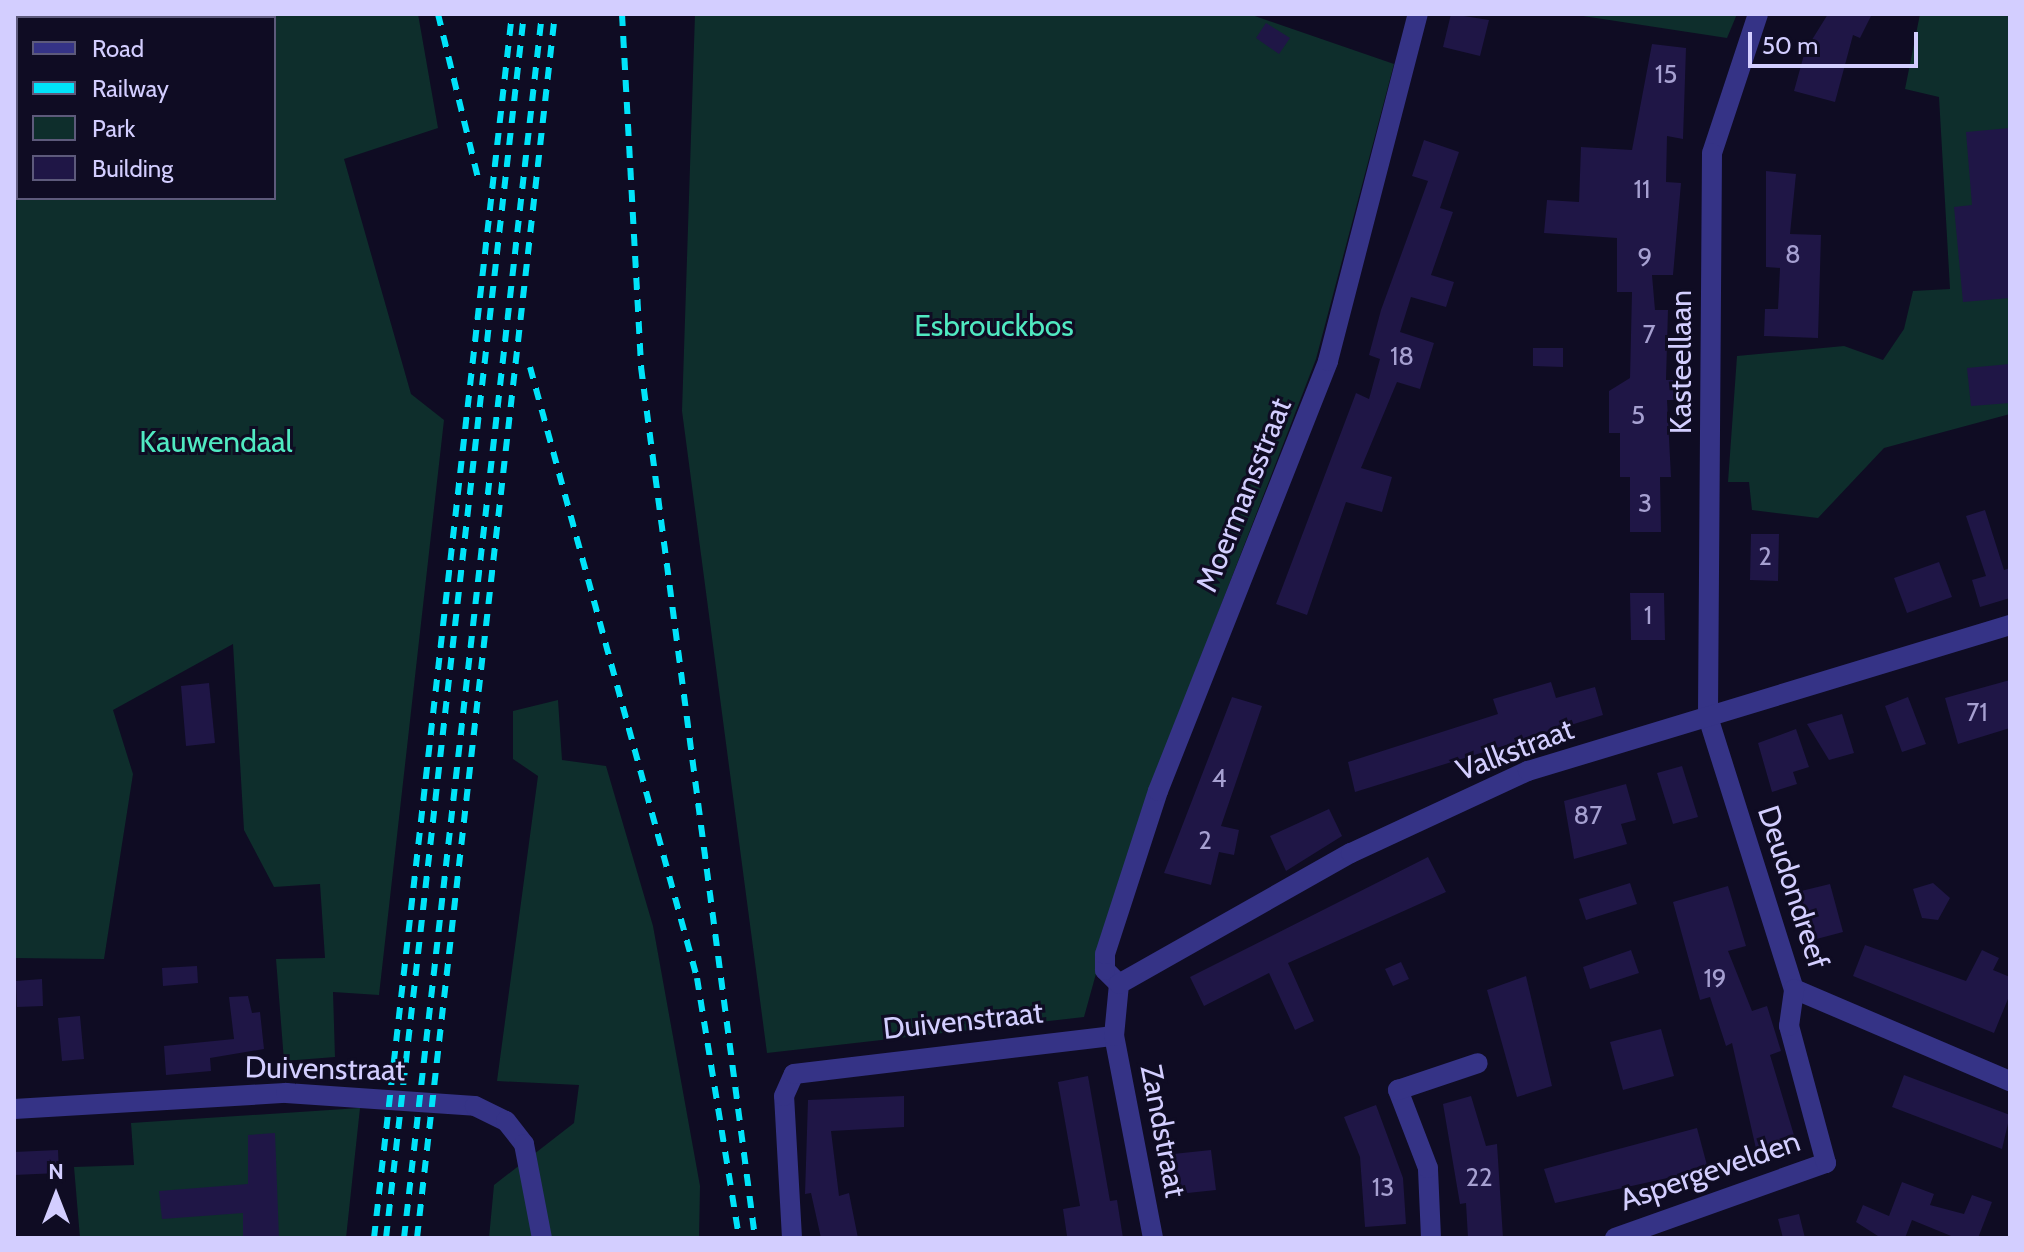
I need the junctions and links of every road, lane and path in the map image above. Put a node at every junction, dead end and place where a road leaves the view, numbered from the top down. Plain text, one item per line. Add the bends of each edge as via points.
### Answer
1 (1418, 14) edge
2 (1758, 14) edge
3 (2010, 625) edge
4 (1708, 717) junction
5 (1119, 984) junction
6 (1794, 989) junction
7 (1114, 1036) junction
8 (1478, 1063) dead end
9 (2010, 1081) edge
10 (14, 1109) edge
11 (542, 1238) edge
12 (792, 1238) edge
13 (1153, 1238) edge
14 (1431, 1238) edge
15 (1615, 1238) edge

1 - 5 street, Moermansstraat via 1324,372 1158,791 1105,954 1105,970
2 - 4 street, Kasteellaan via 1712,153
3 - 4 street, Valkstraat
4 - 5 street, Valkstraat via 1528,771 1351,853
4 - 6 street, Deudondreef
5 - 7 street
6 - 9 street, Deudondreef
6 - 15 street, Aspergevelden via 1789,1026 1826,1163
7 - 12 street, Duivenstraat via 810,1067 794,1074 784,1096
7 - 13 street, Zandstraat
8 - 14 street via 1398,1090 1428,1168
10 - 11 street, Duivenstraat via 286,1093 475,1106 506,1121 524,1144

